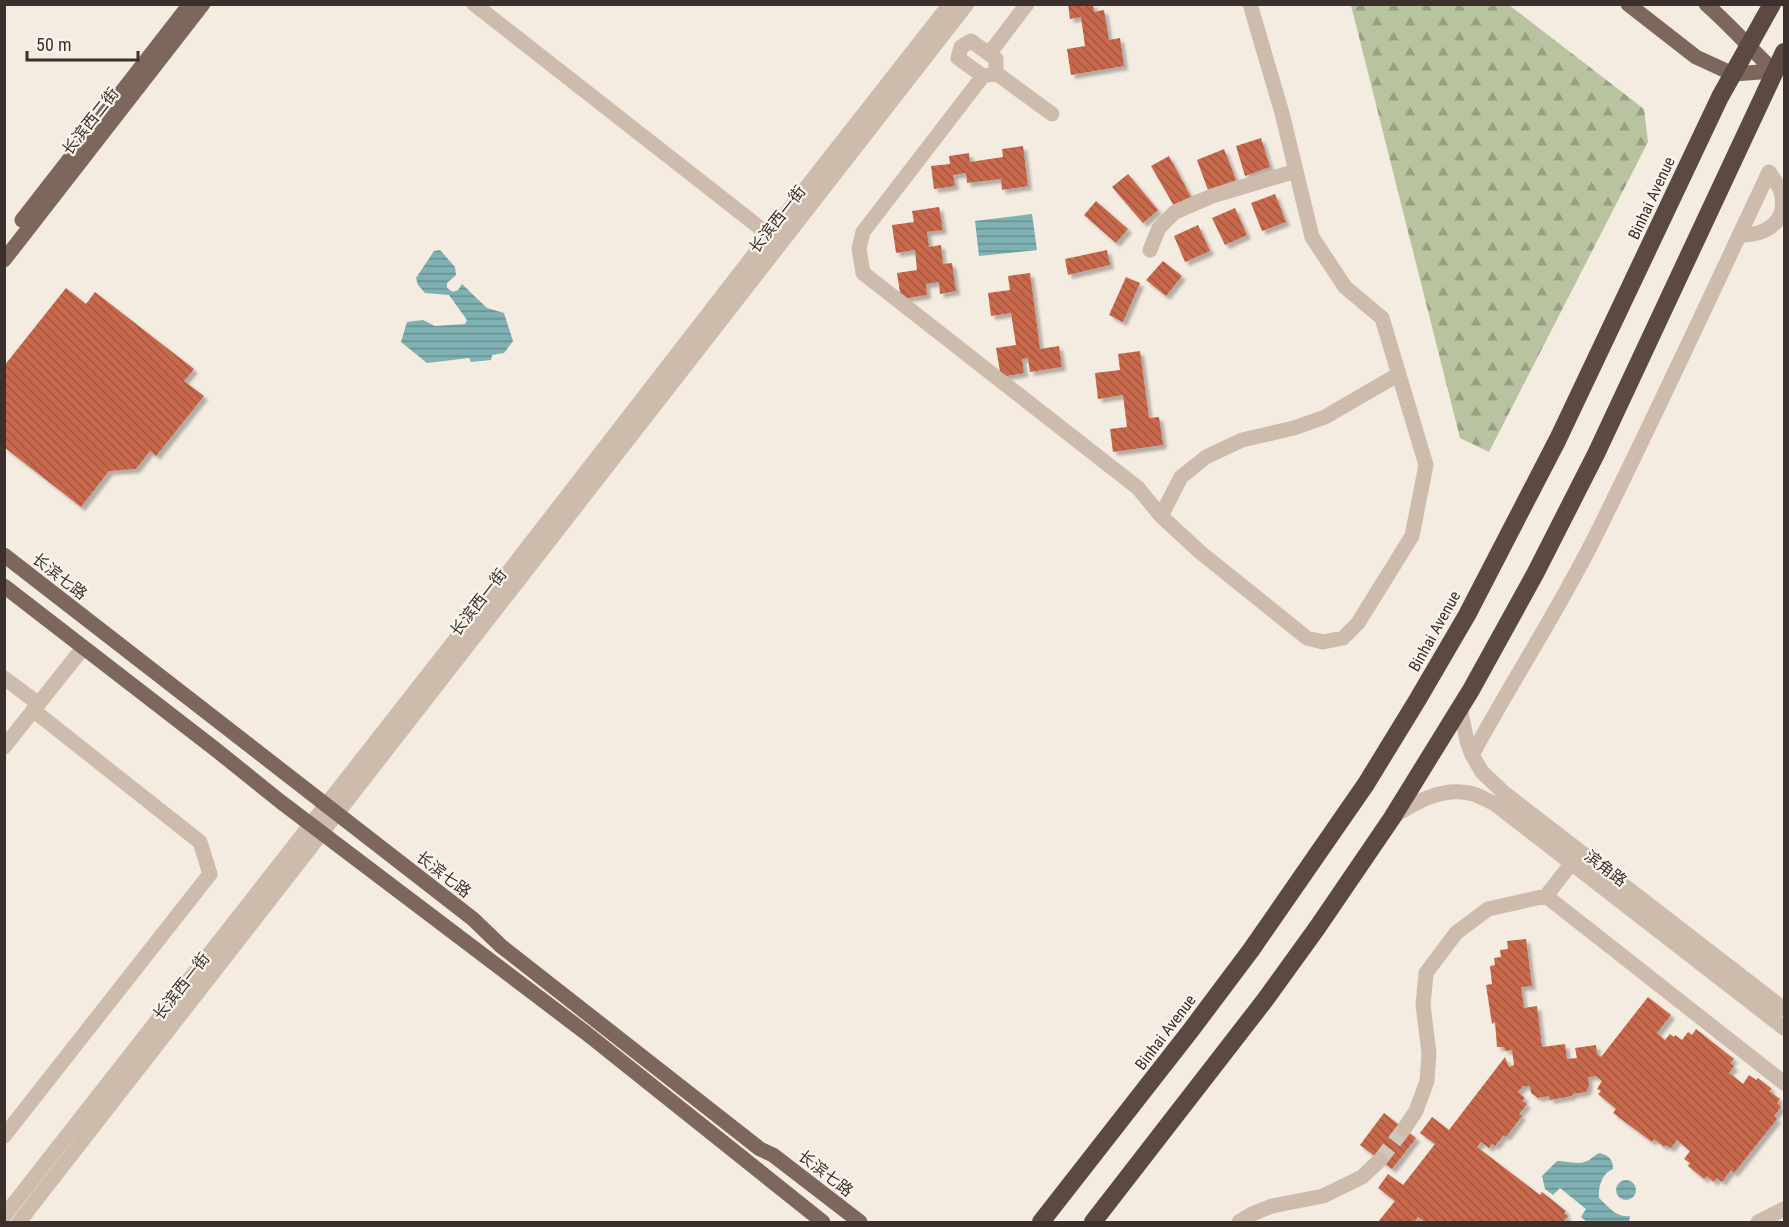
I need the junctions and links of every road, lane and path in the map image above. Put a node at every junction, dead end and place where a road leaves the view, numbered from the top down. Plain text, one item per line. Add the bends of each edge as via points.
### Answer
1 (190, 4) edge
2 (203, 4) edge
3 (474, 4) edge
4 (950, 4) edge
5 (967, 4) edge
6 (1027, 4) edge
7 (1250, 4) edge
8 (1628, 4) edge
9 (1706, 4) edge
10 (1772, 4) edge
11 (944, 34) junction
12 (1748, 46) junction
13 (961, 47) junction
14 (1785, 52) edge
15 (989, 54) junction
16 (990, 74) junction
17 (1733, 74) junction
18 (1779, 74) edge
19 (1052, 114) dead end
20 (1296, 171) junction
21 (1781, 224) edge
22 (1739, 235) junction
23 (776, 239) junction
24 (4, 243) edge
25 (1149, 250) dead end
26 (4, 260) edge
27 (1399, 374) junction
28 (1161, 516) junction
29 (4, 555) edge
30 (4, 586) edge
31 (83, 648) junction
32 (4, 678) edge
33 (36, 707) junction
34 (1460, 708) junction
35 (4, 747) edge
36 (1472, 755) junction
37 (332, 809) junction
38 (1392, 818) junction
39 (317, 828) junction
40 (1571, 864) junction
41 (1546, 896) junction
42 (1783, 1015) edge
43 (1785, 1083) edge
44 (1404, 1129) tunnel mouth
45 (4, 1137) edge
46 (1380, 1160) tunnel mouth
47 (1785, 1209) edge
48 (4, 1216) edge
49 (19, 1222) edge
50 (823, 1222) edge
51 (860, 1222) edge
52 (1041, 1222) edge
53 (1093, 1222) edge
54 (1239, 1222) edge
55 (1758, 1222) edge

1 - 24 main road, 长滨西二街
2 - 26 main road, 长滨西二街
3 - 23 street
4 - 23 street, 长滨西一街
5 - 11 street, 长滨西一街
6 - 15 street
7 - 20 street
8 - 17 main road via 1696,57
9 - 12 main road
10 - 12 highway, Binhai Avenue
11 - 13 street
11 - 23 street, 长滨西一街
12 - 17 highway, Binhai Avenue
12 - 18 main road
13 - 15 street via 971,41
13 - 16 street via 958,58
14 - 18 highway
15 - 16 street via 996,59
16 - 19 street
16 - 28 street via 863,232 859,249 863,273 1138,488
17 - 18 main road
17 - 52 highway, Binhai Avenue via 1558,439 1467,615 1418,699 1251,950
18 - 34 highway via 1586,474
20 - 25 street via 1212,196 1175,212 1159,228
20 - 27 street via 1312,237 1345,287 1382,318
21 - 22 street
21 - 22 street via 1781,192 1769,172
22 - 36 street via 1593,541
23 - 37 street, 长滨西一街
27 - 28 street via 1325,417 1242,440 1206,457 1181,477
27 - 28 street via 1426,465 1412,536 1358,623 1343,638 1323,642 1307,638
29 - 37 main road, 长滨七路
30 - 31 main road
31 - 33 street
31 - 39 main road
32 - 33 street
33 - 35 street
33 - 45 street via 200,842 210,874
34 - 36 street, 滨角路
34 - 38 highway
36 - 42 street, 滨角路 via 1482,772 1503,792
37 - 39 street, 长滨西一街
37 - 51 main road, 长滨七路 via 760,1149
38 - 40 street, 滨角路 via 1416,802 1434,796 1451,791 1470,793 1495,804
38 - 53 highway via 1265,1000
39 - 48 street, 长滨西一街
39 - 49 street, 长滨西一街 via 289,878
39 - 50 main road via 586,1033
40 - 41 street
40 - 42 street, 滨角路
41 - 43 street
41 - 44 street via 1488,909 1456,933 1426,973 1423,1005 1429,1053 1427,1081 1416,1111
46 - 54 street via 1362,1177 1323,1196 1272,1206
47 - 55 street

